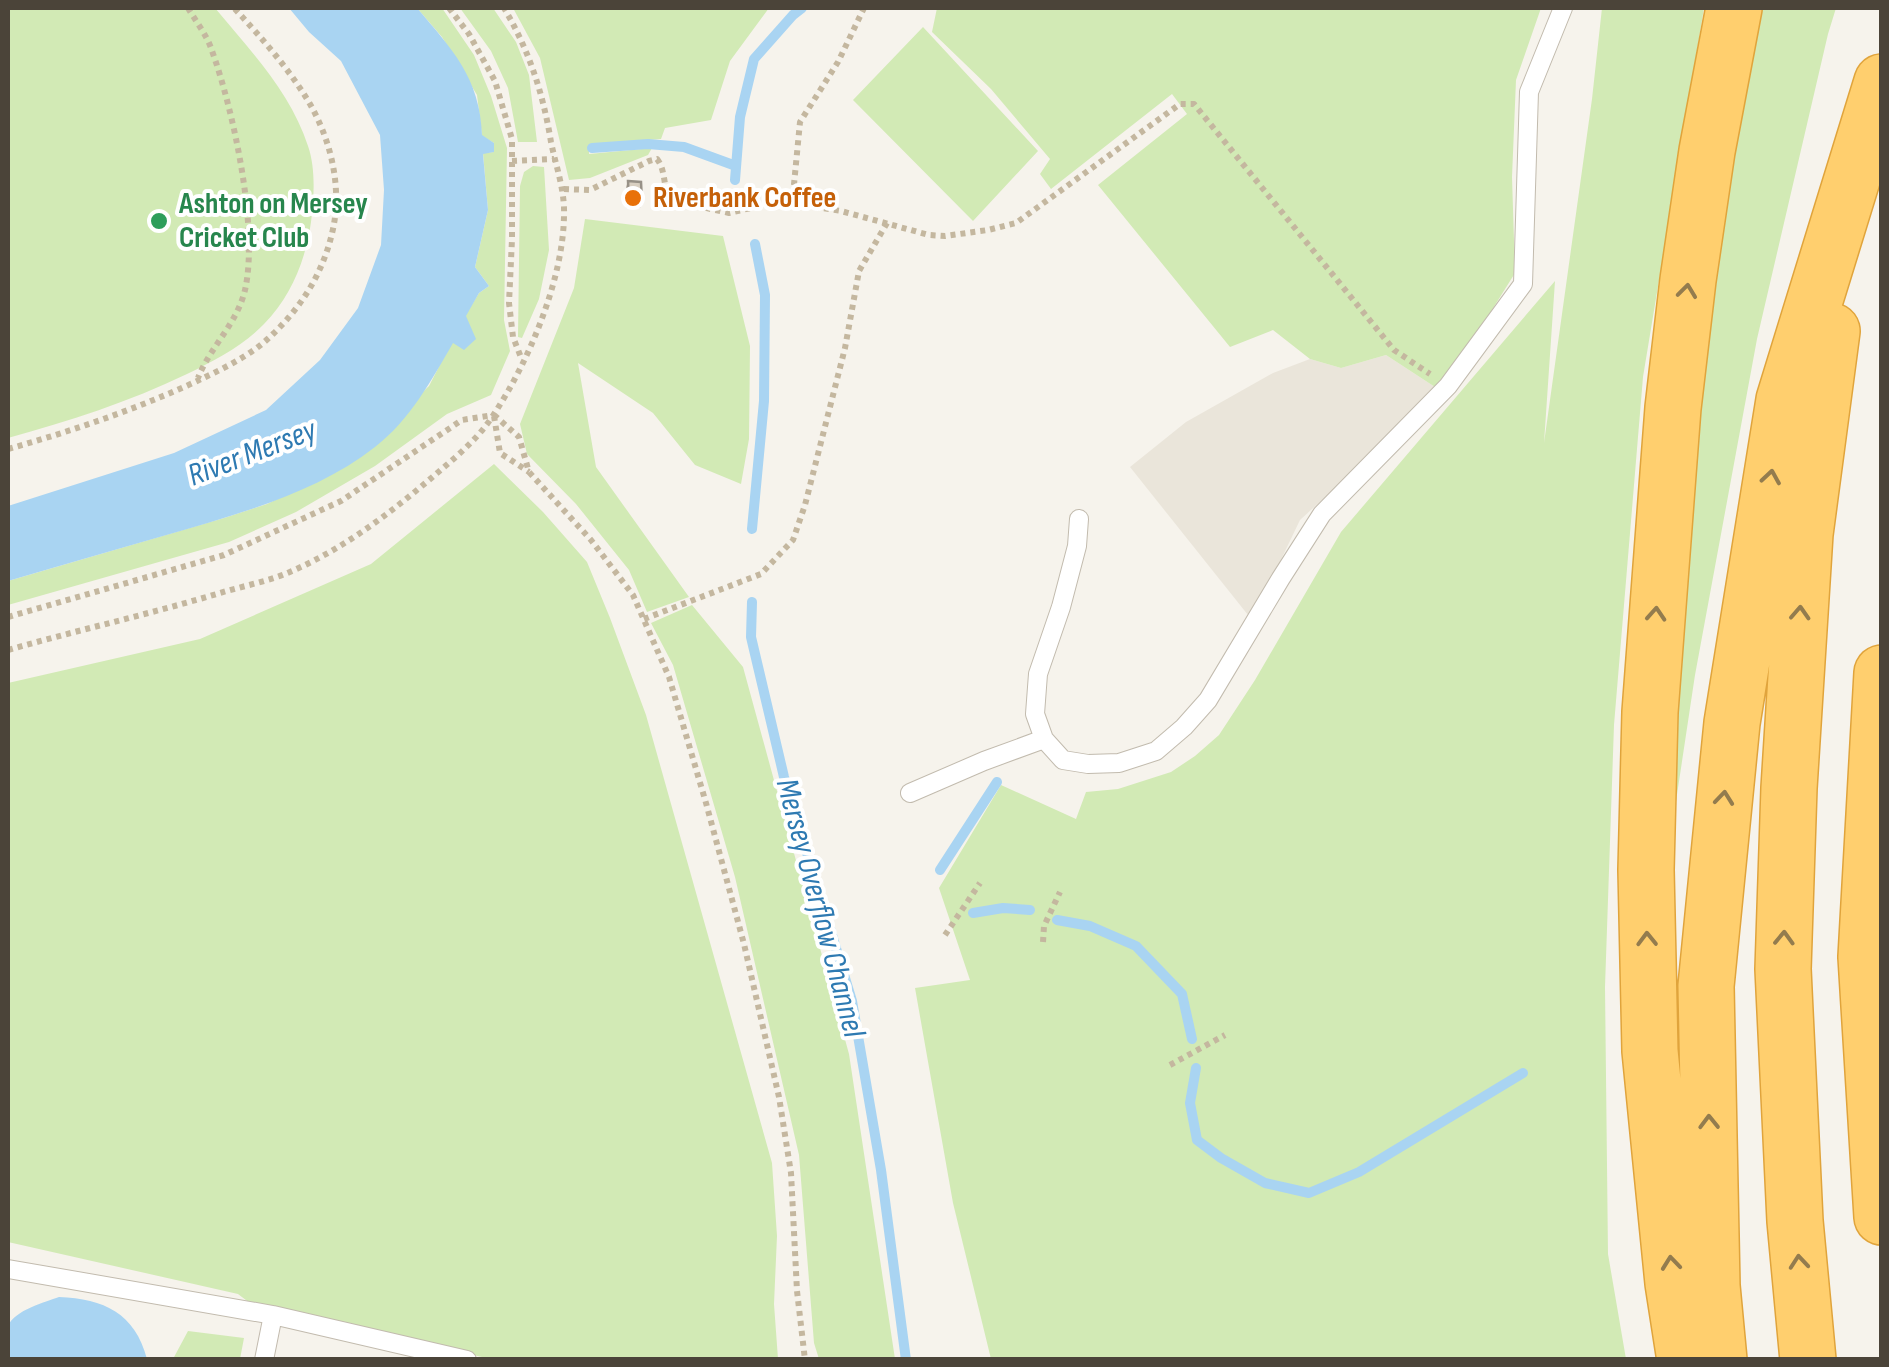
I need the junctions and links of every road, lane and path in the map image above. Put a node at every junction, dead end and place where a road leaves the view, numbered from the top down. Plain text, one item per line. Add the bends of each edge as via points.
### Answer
1 (188, 8) edge
2 (234, 8) edge
3 (449, 8) edge
4 (504, 8) edge
5 (864, 8) edge
6 (1563, 8) edge
7 (1734, 8) edge
8 (1882, 82) edge
9 (1882, 94) edge
10 (554, 158) junction
11 (512, 161) junction
12 (564, 190) junction
13 (792, 205) junction
14 (887, 224) junction
15 (523, 362) junction
16 (197, 380) junction
17 (1448, 386) junction
18 (494, 415) junction
19 (8, 449) edge
20 (529, 472) junction
21 (1078, 519) dead end
22 (8, 617) edge
23 (644, 619) junction
24 (8, 650) edge
25 (1882, 673) edge
26 (1044, 739) junction
27 (910, 793) dead end
28 (980, 883) dead end
29 (1060, 892) dead end
30 (945, 935) dead end
31 (1044, 942) dead end
32 (1225, 1035) dead end
33 (1170, 1065) dead end
34 (1882, 1217) edge
35 (8, 1268) edge
36 (273, 1315) junction
37 (264, 1360) edge
38 (467, 1360) edge
39 (805, 1360) edge
40 (1686, 1360) edge
41 (1719, 1360) edge
42 (1808, 1360) edge

1 - 16 path via 210,45 232,124 249,253 231,326
2 - 16 path via 310,105 332,158 336,218 303,300 250,352
3 - 11 path via 494,81
4 - 10 path via 537,78
5 - 13 path via 800,122
6 - 17 lane via 1529,92 1523,284
40 -> 7 highway via 1650,1050 1650,712 1682,335
41 -> 8 highway via 1706,986 1732,723 1784,400
42 -> 9 highway via 1783,969 1789,788 1810,496 1841,267
10 - 11 path
10 - 12 path
11 - 15 path via 509,303
12 - 13 path via 590,190 657,160 670,200 729,214
12 - 15 path via 560,258
13 - 14 path
14 - 17 path via 945,236 1016,223 1180,104 1194,104 1394,350
14 - 23 path via 860,272 793,540 761,574
15 - 18 path
16 - 19 path via 142,406
17 - 26 lane via 1322,514 1184,728 1156,751 1120,764 1063,760
18 - 20 path via 519,438
18 - 20 path via 500,453
18 - 22 path via 462,420 341,502 224,555
18 - 24 path via 402,504 292,571
20 - 23 path via 591,540
21 - 26 lane via 1078,546 1038,674 1035,714
23 - 39 path via 706,802 779,1096
25 - 34 highway via 1866,957
26 - 27 lane
28 - 30 path
29 - 31 path
32 - 33 path
35 - 36 lane
36 - 37 lane
36 - 38 lane

